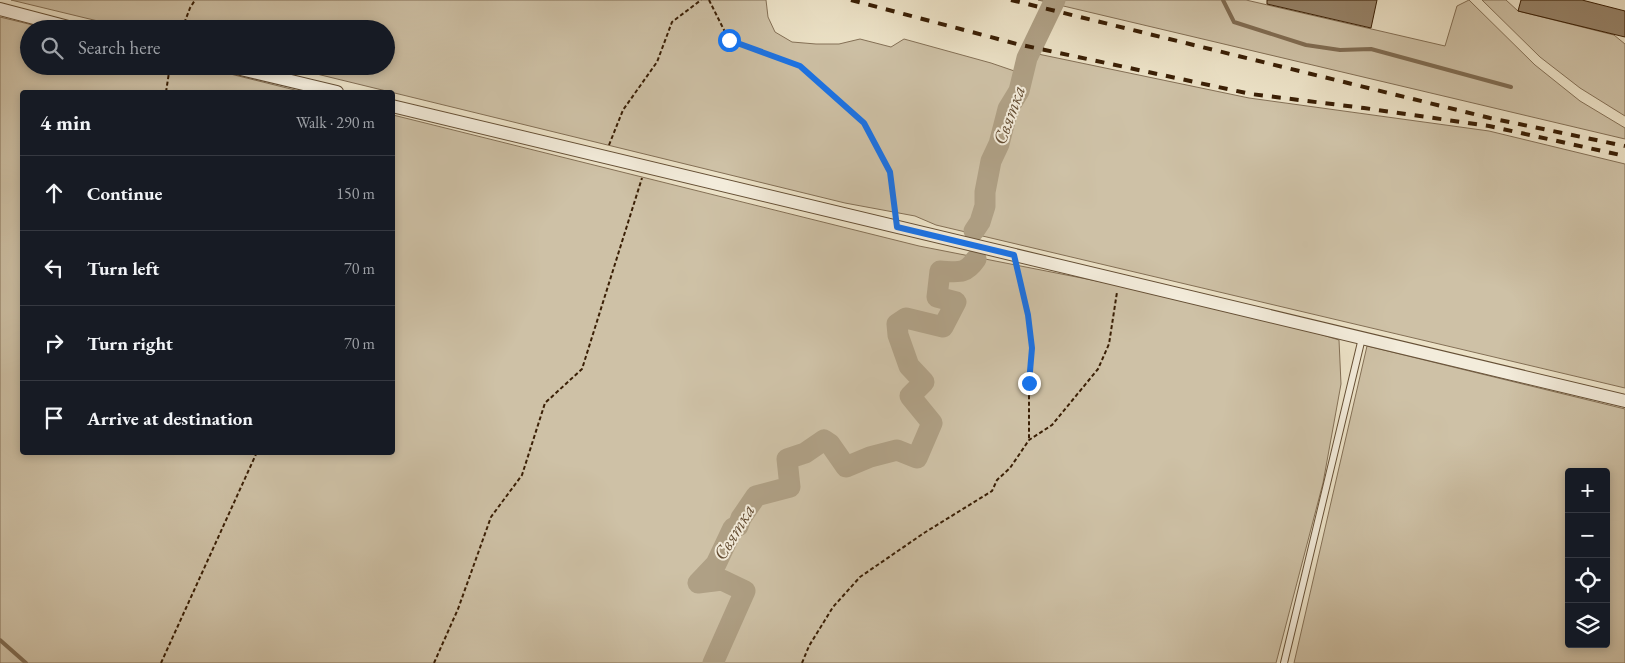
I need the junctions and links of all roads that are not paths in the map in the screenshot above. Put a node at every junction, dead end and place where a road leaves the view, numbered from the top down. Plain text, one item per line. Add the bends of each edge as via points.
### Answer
1 (0, 10) edge
2 (40, 20) edge
3 (266, 75) edge
4 (329, 90) edge
5 (395, 107) edge
6 (1362, 338) junction
7 (1625, 401) edge
8 (1284, 663) edge

1 - 2 street
3 - 4 street
5 - 6 street
6 - 7 street
6 - 8 lane

